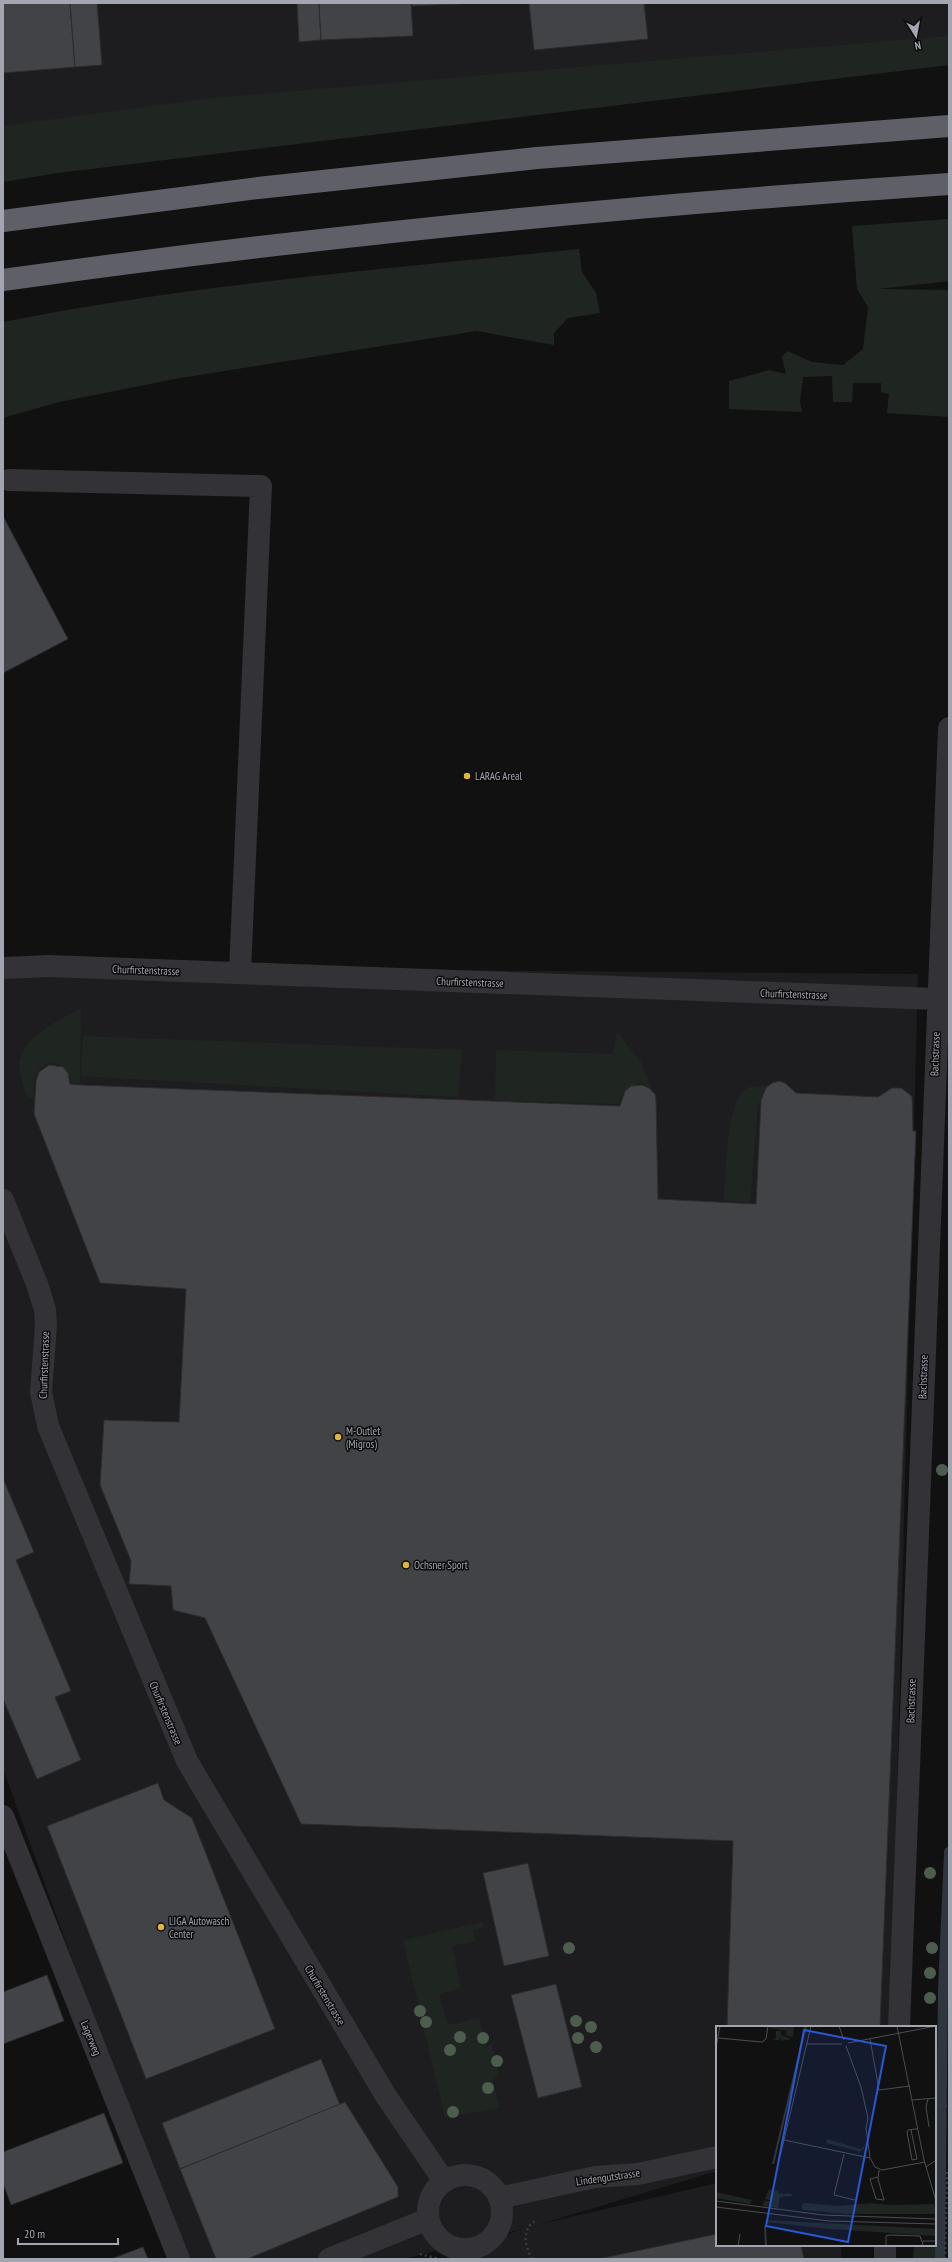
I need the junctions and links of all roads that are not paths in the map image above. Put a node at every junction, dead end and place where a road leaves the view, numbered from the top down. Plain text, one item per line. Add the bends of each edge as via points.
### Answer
1 (949, 126) edge
2 (949, 184) edge
3 (3, 221) edge
4 (3, 280) edge
5 (9, 480) dead end
6 (949, 728) edge
7 (3, 968) edge
8 (240, 974) junction
9 (937, 999) junction
10 (3, 1200) edge
11 (3, 1816) edge
12 (899, 2026) edge
13 (716, 2157) edge
14 (444, 2181) junction
15 (499, 2198) junction
16 (428, 2219) junction
17 (885, 2246) edge
18 (486, 2252) edge
19 (180, 2259) edge
20 (329, 2259) edge
21 (885, 2259) edge

1 - 3 highway via 537,158 258,188
2 - 4 highway via 789,194 545,215 196,254
5 - 8 street via 261,486
6 - 9 street, Bachstrasse
7 - 8 street, Churfirstenstrasse via 50,966
8 - 9 street, Churfirstenstrasse
9 - 12 street, Bachstrasse
10 - 14 street, Churfirstenstrasse via 45,1310 41,1392 48,1426 187,1761 386,2096
11 - 19 street, Lagerweg
13 - 15 street, Lindengutstrasse via 638,2174 594,2177
14 - 15 street via 464,2174 476,2176 486,2181
14 - 16 street via 430,2198
15 - 18 street via 501,2219
16 - 18 street via 440,2239 449,2245
16 - 20 street
17 - 21 street

